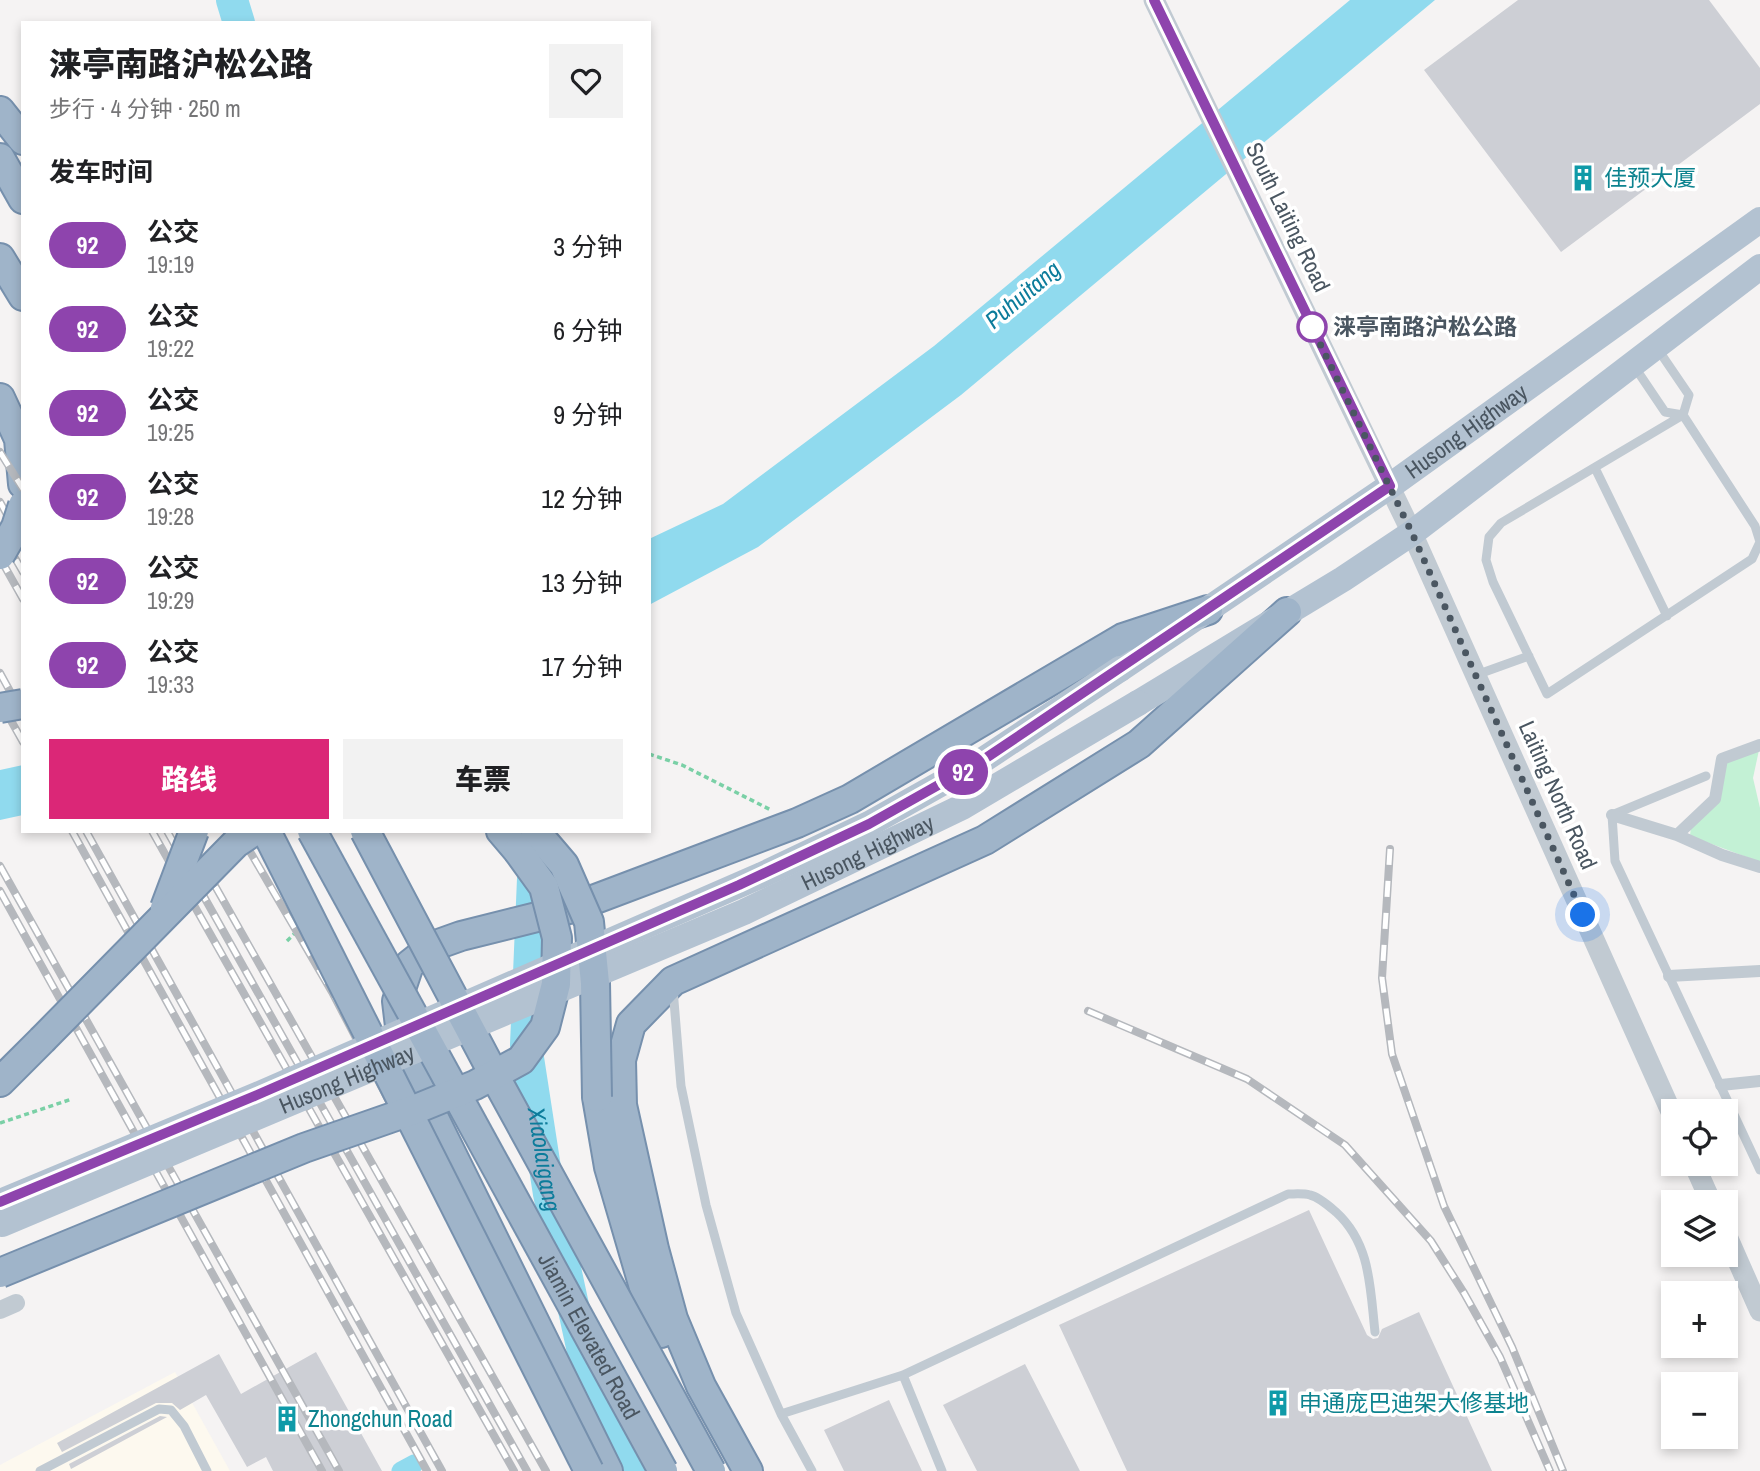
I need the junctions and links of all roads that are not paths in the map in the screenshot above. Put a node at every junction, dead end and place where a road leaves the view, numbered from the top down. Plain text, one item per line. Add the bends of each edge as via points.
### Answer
1 (1154, 0) edge
2 (0, 111) edge
3 (21, 137) edge
4 (0, 158) edge
5 (21, 195) edge
6 (1760, 220) edge
7 (0, 258) edge
8 (1760, 267) edge
9 (21, 293) edge
10 (1656, 347) junction
11 (1632, 364) junction
12 (0, 378) edge
13 (0, 398) edge
14 (21, 415) edge
15 (1683, 415) junction
16 (21, 462) edge
17 (1595, 468) junction
18 (1390, 486) junction
19 (21, 511) edge
20 (1412, 533) junction
21 (0, 555) edge
22 (1208, 610) junction
23 (1287, 612) junction
24 (1667, 615) junction
25 (1529, 656) junction
26 (1476, 675) junction
27 (21, 704) edge
28 (0, 708) edge
29 (1760, 745) edge
30 (1706, 776) dead end
31 (1612, 815) junction
32 (193, 833) edge
33 (251, 833) edge
34 (268, 833) edge
35 (313, 833) edge
36 (366, 833) edge
37 (503, 833) edge
38 (537, 833) edge
39 (1677, 835) junction
40 (1760, 867) edge
41 (162, 917) junction
42 (1760, 971) edge
43 (1669, 976) junction
44 (673, 981) junction
45 (1760, 1081) edge
46 (0, 1082) edge
47 (1721, 1085) junction
48 (1665, 1099) edge
49 (1760, 1170) edge
50 (0, 1202) edge
51 (0, 1225) edge
52 (1738, 1261) edge
53 (0, 1273) edge
54 (1760, 1311) edge
55 (1376, 1332) dead end
56 (903, 1375) junction
57 (781, 1414) junction
58 (599, 1466) edge
59 (40, 1471) edge
60 (207, 1471) edge
61 (663, 1471) edge
62 (711, 1471) edge
63 (726, 1471) edge
64 (748, 1471) edge
65 (812, 1471) edge
66 (942, 1471) edge

1 - 18 street, South Laiting Road
2 - 3 highway
4 - 5 highway
6 - 18 main road, Husong Highway
7 - 9 highway
8 - 10 main road, Husong Highway
10 - 11 main road, Husong Highway
10 - 15 lane via 1689,395
11 - 15 lane via 1665,412
11 - 20 main road, Husong Highway
12 - 14 highway
13 - 16 highway via 19,439
15 - 17 lane
15 - 24 lane via 1755,526 1760,542 1752,559
17 - 24 lane
17 - 25 lane via 1501,523 1489,537 1486,560 1493,582
18 - 20 street, South Laiting Road
18 - 22 main road, Husong Highway
19 - 21 highway, bridge
20 - 23 main road, Husong Highway
20 - 26 street, Laiting North Road
22 - 50 main road, Husong Highway, bridge via 983,760 869,824 257,1095
22 - 58 highway via 1123,638 850,799 797,823 569,909 433,946 408,965 397,1001 402,1043 419,1088
23 - 44 highway via 1139,744 985,840
23 - 51 main road, Husong Highway, bridge via 962,807 744,912
24 - 25 lane via 1547,694
25 - 26 lane
26 - 48 street, Laiting North Road
27 - 28 highway, bridge
29 - 39 street via 1722,759 1715,799
30 - 31 lane
31 - 39 street
31 - 43 lane via 1615,861
32 - 41 highway, bridge
33 - 41 highway, bridge
34 - 58 highway, bridge
35 - 61 highway, Jiamin Elevated Road, bridge
36 - 62 highway, Jiamin Elevated Road, bridge
37 - 53 highway, bridge via 544,887 557,938 556,985 545,1027 521,1060 475,1086 304,1148
38 - 63 highway, bridge via 564,865 589,922 597,1097 609,1167 650,1308 704,1433
39 - 40 street
41 - 46 highway, bridge
42 - 43 street
43 - 47 lane
44 - 57 lane via 681,1086 706,1205 736,1313
44 - 64 highway via 631,1024 621,1060 622,1105 673,1319 701,1385
45 - 47 street
47 - 49 lane
52 - 54 street
55 - 56 lane via 1359,1239 1328,1204 1310,1195 1288,1194
56 - 57 lane
56 - 66 lane
57 - 65 lane
59 - 60 lane via 159,1409 172,1410

